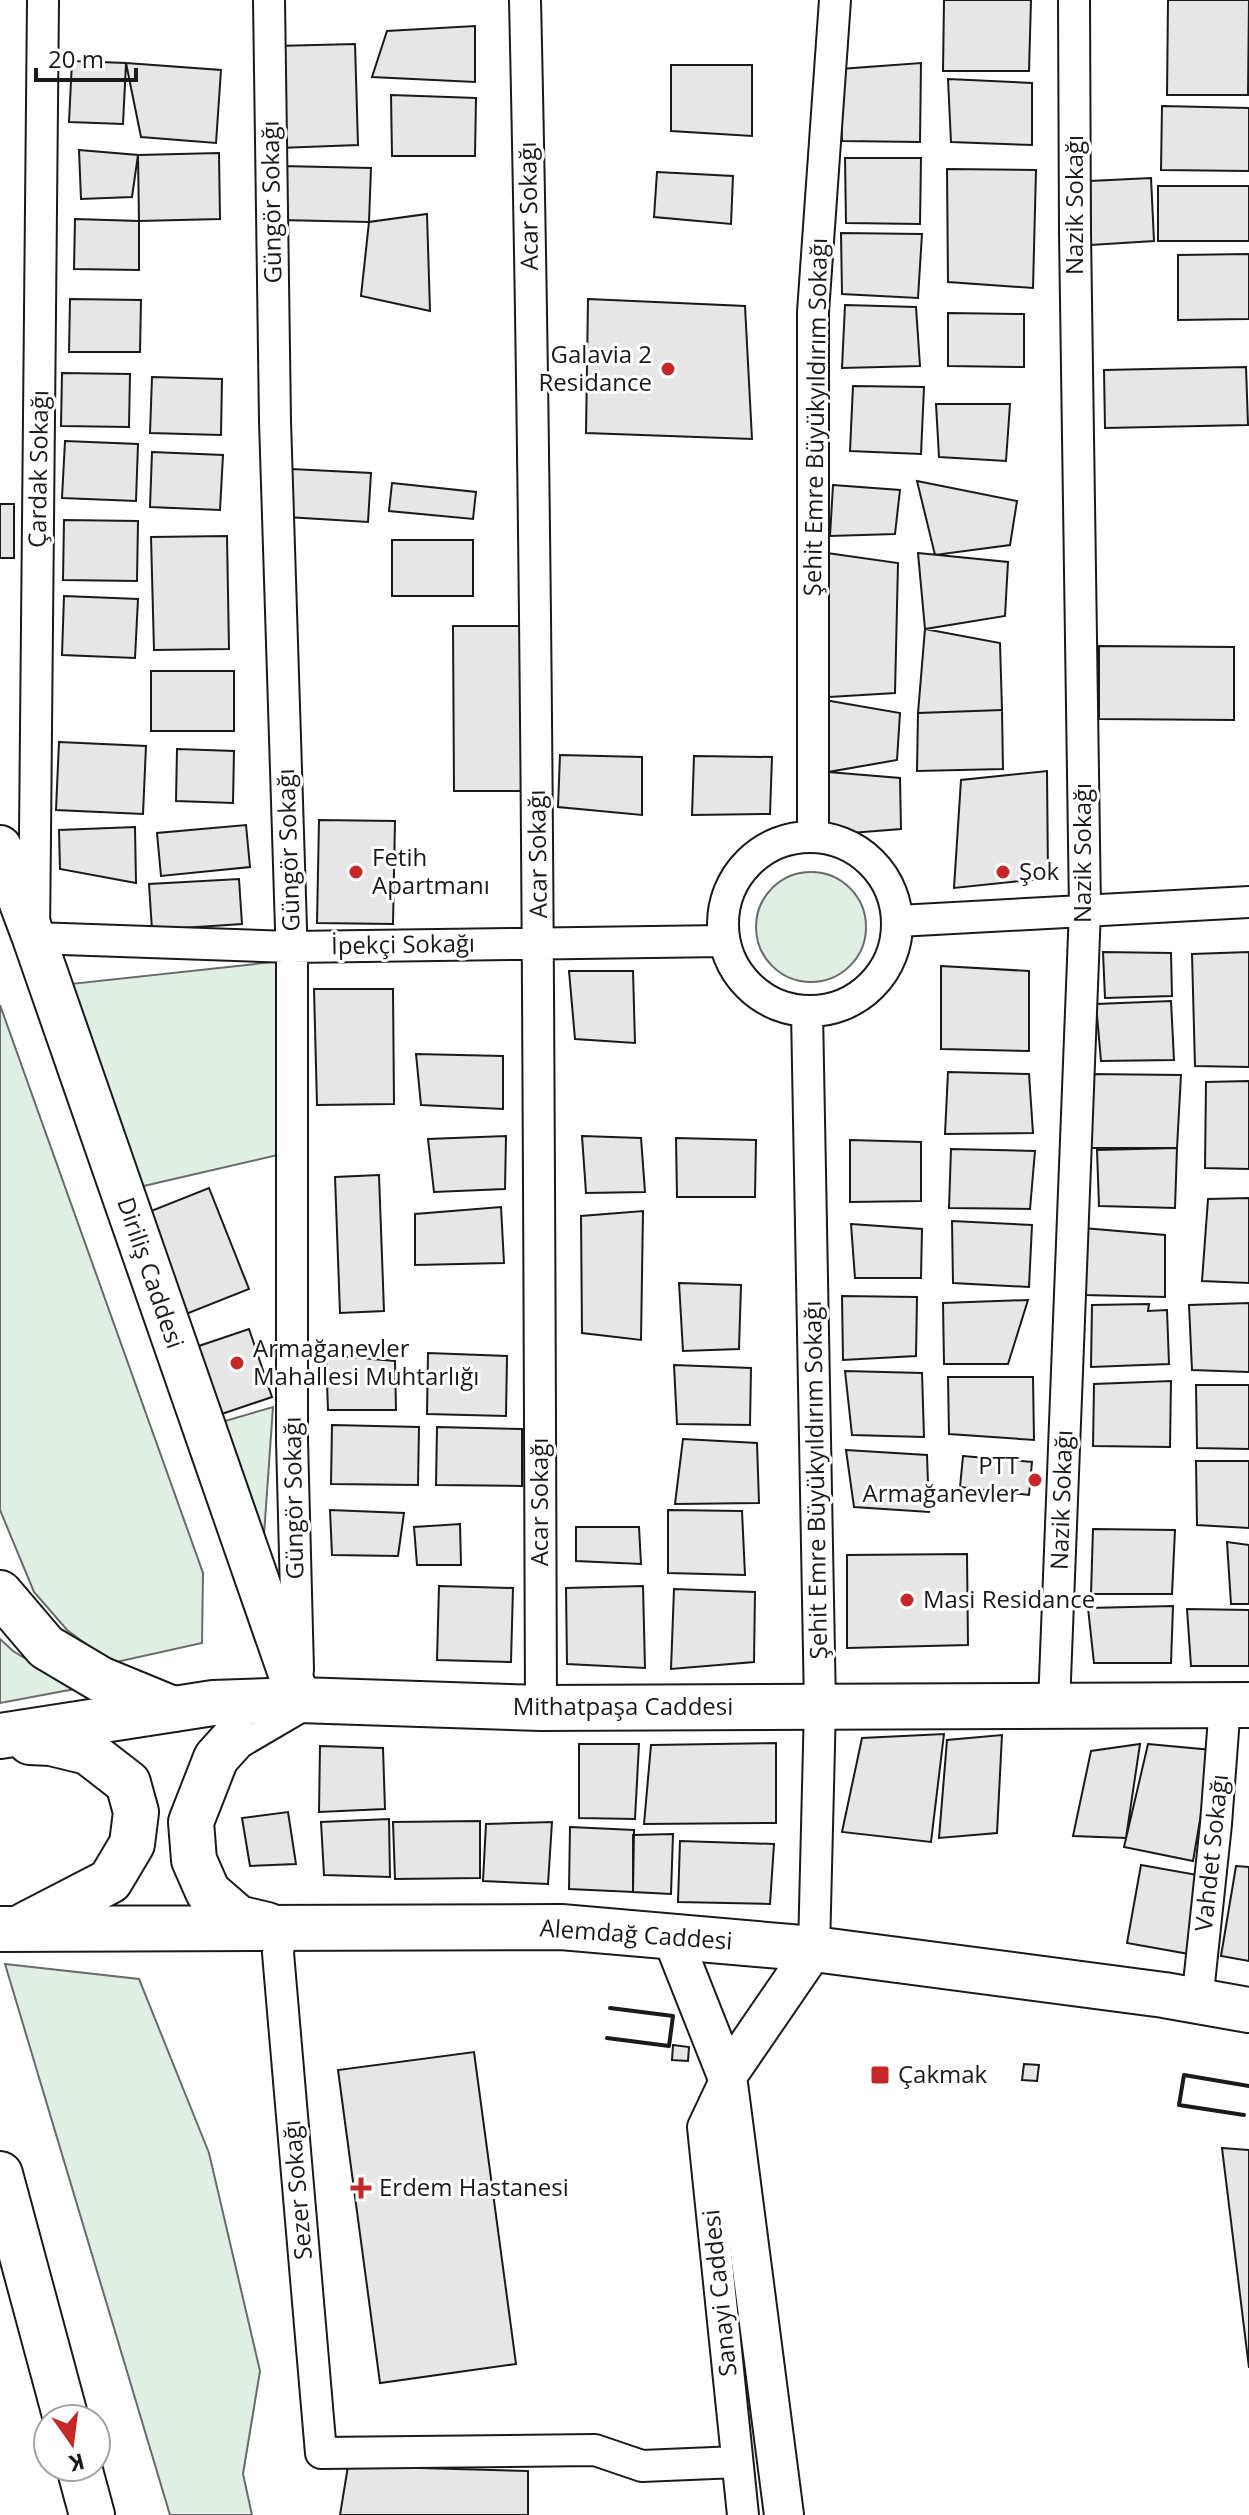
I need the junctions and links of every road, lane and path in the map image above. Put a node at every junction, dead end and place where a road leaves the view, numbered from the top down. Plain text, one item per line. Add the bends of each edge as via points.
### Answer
1 (43, 0) edge
2 (269, 0) edge
3 (525, 0) edge
4 (835, 0) edge
5 (1074, 0) edge
6 (813, 836) junction
7 (0, 847) edge
8 (1249, 902) edge
9 (1085, 909) junction
10 (898, 921) junction
11 (34, 938) junction
12 (723, 941) junction
13 (539, 943) junction
14 (292, 947) junction
15 (807, 1012) junction
16 (0, 1593) edge
17 (299, 1700) junction
18 (1237, 1704) edge
19 (1054, 1705) junction
20 (820, 1706) junction
21 (541, 1708) junction
22 (173, 1709) junction
23 (0, 1738) edge
24 (10, 1928) edge
25 (281, 1928) junction
26 (672, 1937) junction
27 (814, 1949) junction
28 (1197, 2002) junction
29 (1249, 2010) edge
30 (727, 2076) junction
31 (0, 2174) edge
32 (62, 2403) edge
33 (737, 2462) junction
34 (83, 2483) edge
35 (92, 2515) edge
36 (743, 2515) edge
37 (784, 2515) edge

1 - 11 street, Çardak Sokağı
2 - 14 street, Güngör Sokağı via 274,405
3 - 13 street, Acar Sokağı
4 - 6 street, Şehit Emre Büyükyıldırım Sokağı via 813,312
5 - 9 street, Nazik Sokağı
6 - 10 street via 850,845 875,864 892,890
6 - 12 street via 782,840 739,871 725,898
7 - 11 main road, Diriliş Caddesi
8 - 9 street
9 - 10 street
9 - 19 street, Nazik Sokağı
10 - 15 street via 896,943 884,971 864,994 836,1008
11 - 14 street, İpekçi Sokağı
11 - 17 main road, Diriliş Caddesi
12 - 13 street, İpekçi Sokağı
12 - 15 street via 734,969 754,992 780,1007
13 - 14 street, İpekçi Sokağı
13 - 21 street, Acar Sokağı
14 - 17 street, Güngör Sokağı via 292,1440
15 - 20 street, Şehit Emre Büyükyıldırım Sokağı
16 - 22 main road via 46,1647 100,1679
17 - 21 main road, Mithatpaşa Caddesi
17 - 22 main road, Mithatpaşa Caddesi
17 - 25 main road via 235,1737 216,1758 191,1822 194,1860 208,1892 238,1918
18 - 19 main road, Mithatpaşa Caddesi
18 - 28 street, Vahdet Sokağı via 1216,1824
19 - 20 main road, Mithatpaşa Caddesi
20 - 21 main road, Mithatpaşa Caddesi
20 - 27 street, Şehit Emre Büyükyıldırım Sokağı
22 - 23 main road, Mithatpaşa Caddesi
23 - 24 main road via 88,1752 128,1783 136,1812 132,1844 110,1881
24 - 25 main road, Alemdağ Caddesi
25 - 26 main road, Alemdağ Caddesi via 561,1927
25 - 33 street, Sezer Sokağı via 278,1953 321,2453 595,2450 642,2466
26 - 27 main road, Alemdağ Caddesi
26 - 30 street, Sanayi Caddesi
27 - 28 main road, Alemdağ Caddesi
27 - 30 street, Sanayi Caddesi
28 - 29 main road, Alemdağ Caddesi
30 - 33 street, Sanayi Caddesi via 703,2127
30 - 37 street, Sanayi Caddesi
31 - 32 main road
33 - 36 street, Sanayi Caddesi
34 - 35 main road

